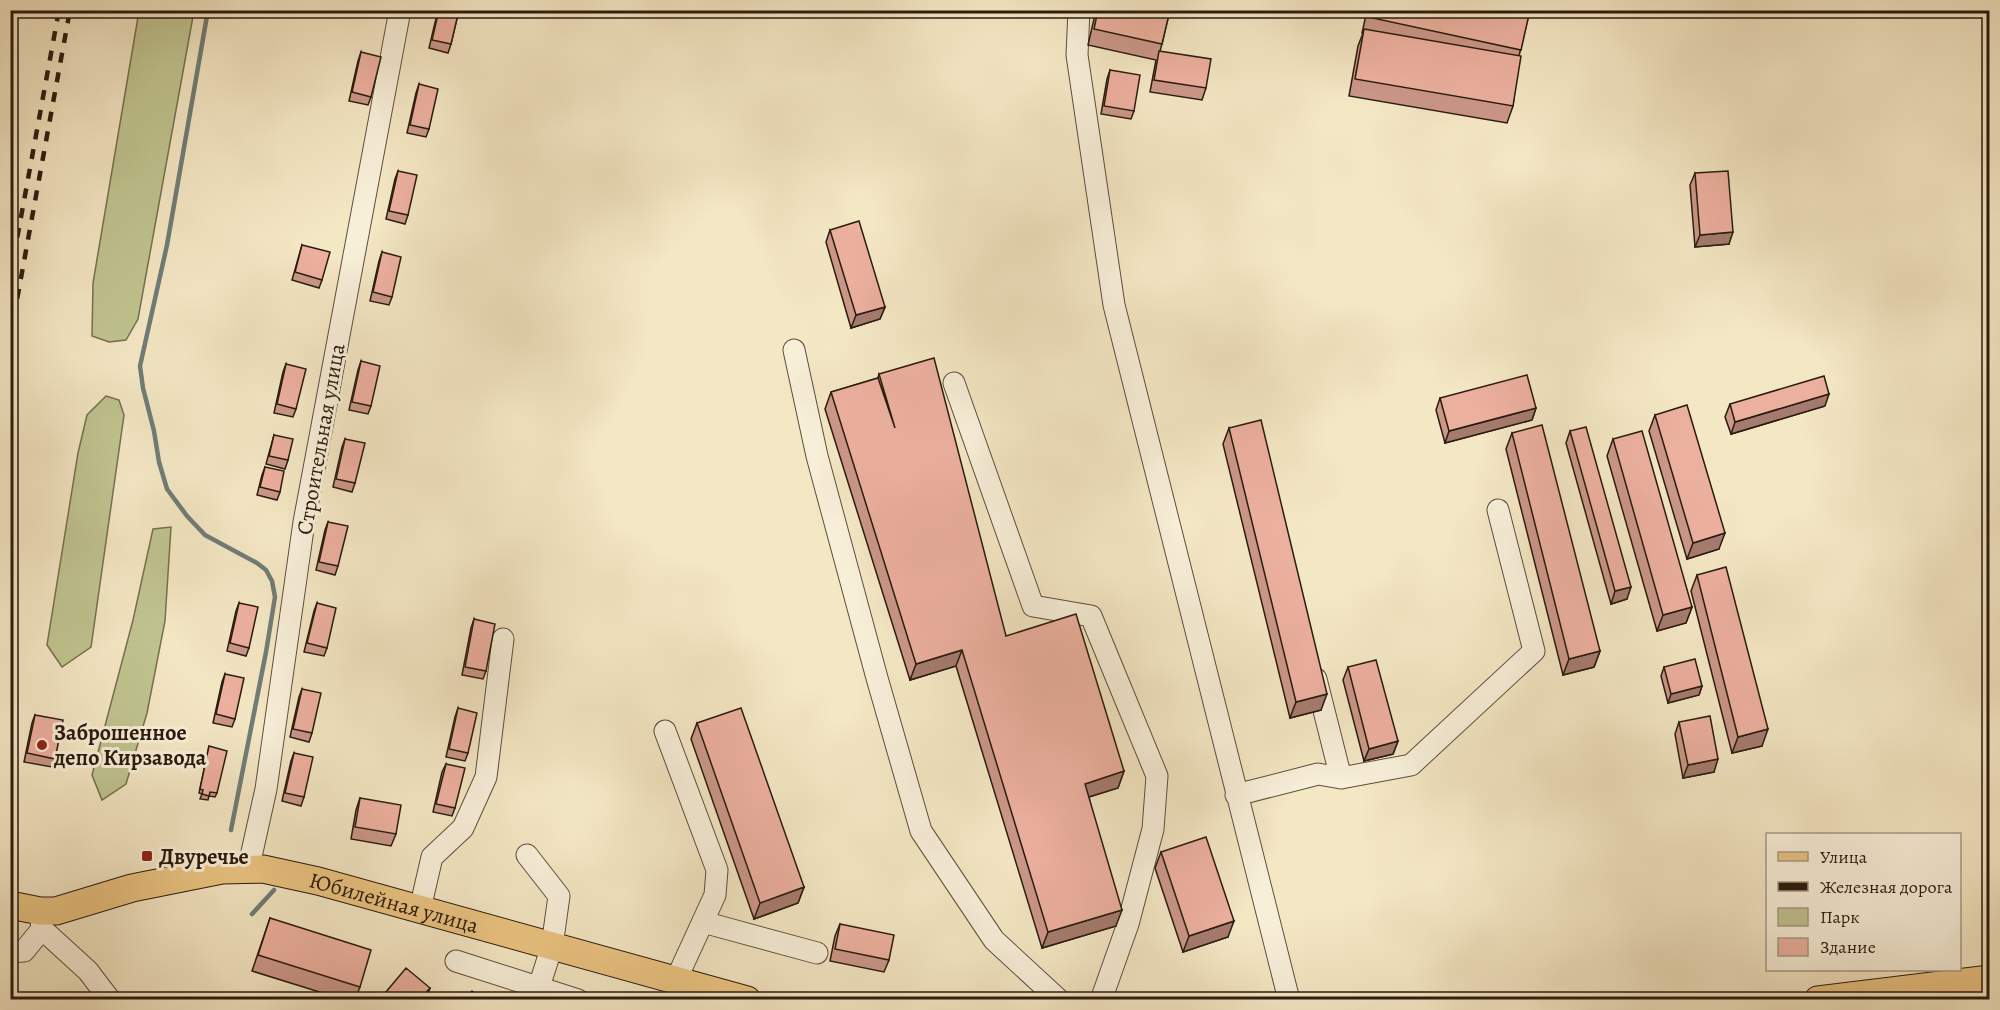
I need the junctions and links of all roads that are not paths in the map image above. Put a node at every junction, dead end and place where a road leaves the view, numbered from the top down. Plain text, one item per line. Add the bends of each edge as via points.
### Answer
1 (400, 10) edge
2 (1078, 10) edge
3 (795, 350) dead end
4 (954, 383) dead end
5 (1498, 510) dead end
6 (503, 639) dead end
7 (1313, 664) edge
8 (665, 731) dead end
9 (1341, 778) junction
10 (1236, 795) junction
11 (527, 855) dead end
12 (248, 870) junction
13 (10, 905) edge
14 (420, 909) junction
15 (41, 920) junction
16 (703, 922) junction
17 (552, 946) junction
18 (10, 952) edge
19 (817, 953) dead end
20 (456, 961) dead end
21 (1989, 979) edge
22 (676, 980) junction
23 (539, 987) junction
24 (110, 999) edge
25 (578, 999) edge
26 (747, 999) edge
27 (1059, 999) edge
28 (1101, 999) edge
29 (1289, 999) edge
30 (1818, 999) edge

1 - 12 street, Строительная улица via 304,522 266,789
2 - 10 street via 1077,55 1114,305
3 - 27 street via 817,456 921,831 994,940
4 - 28 street via 1033,606 1091,616 1156,776 1153,829 1128,924
5 - 9 street via 1534,651 1411,765
6 - 14 street via 486,777 463,828 432,857
7 - 9 street
8 - 16 street via 717,870 715,895
9 - 10 street via 1318,774
10 - 29 street
11 - 17 street via 559,896
12 - 14 main road, Юбилейная улица via 263,869 318,881
12 - 15 main road, Юбилейная улица via 222,870 132,888 56,911
13 - 15 main road, Юбилейная улица
14 - 17 main road, Юбилейная улица
15 - 18 street via 24,951
15 - 24 street
16 - 19 street
16 - 22 street
17 - 22 main road, Юбилейная улица
17 - 23 street
20 - 23 street
21 - 30 main road
22 - 26 main road, Юбилейная улица
23 - 25 street

